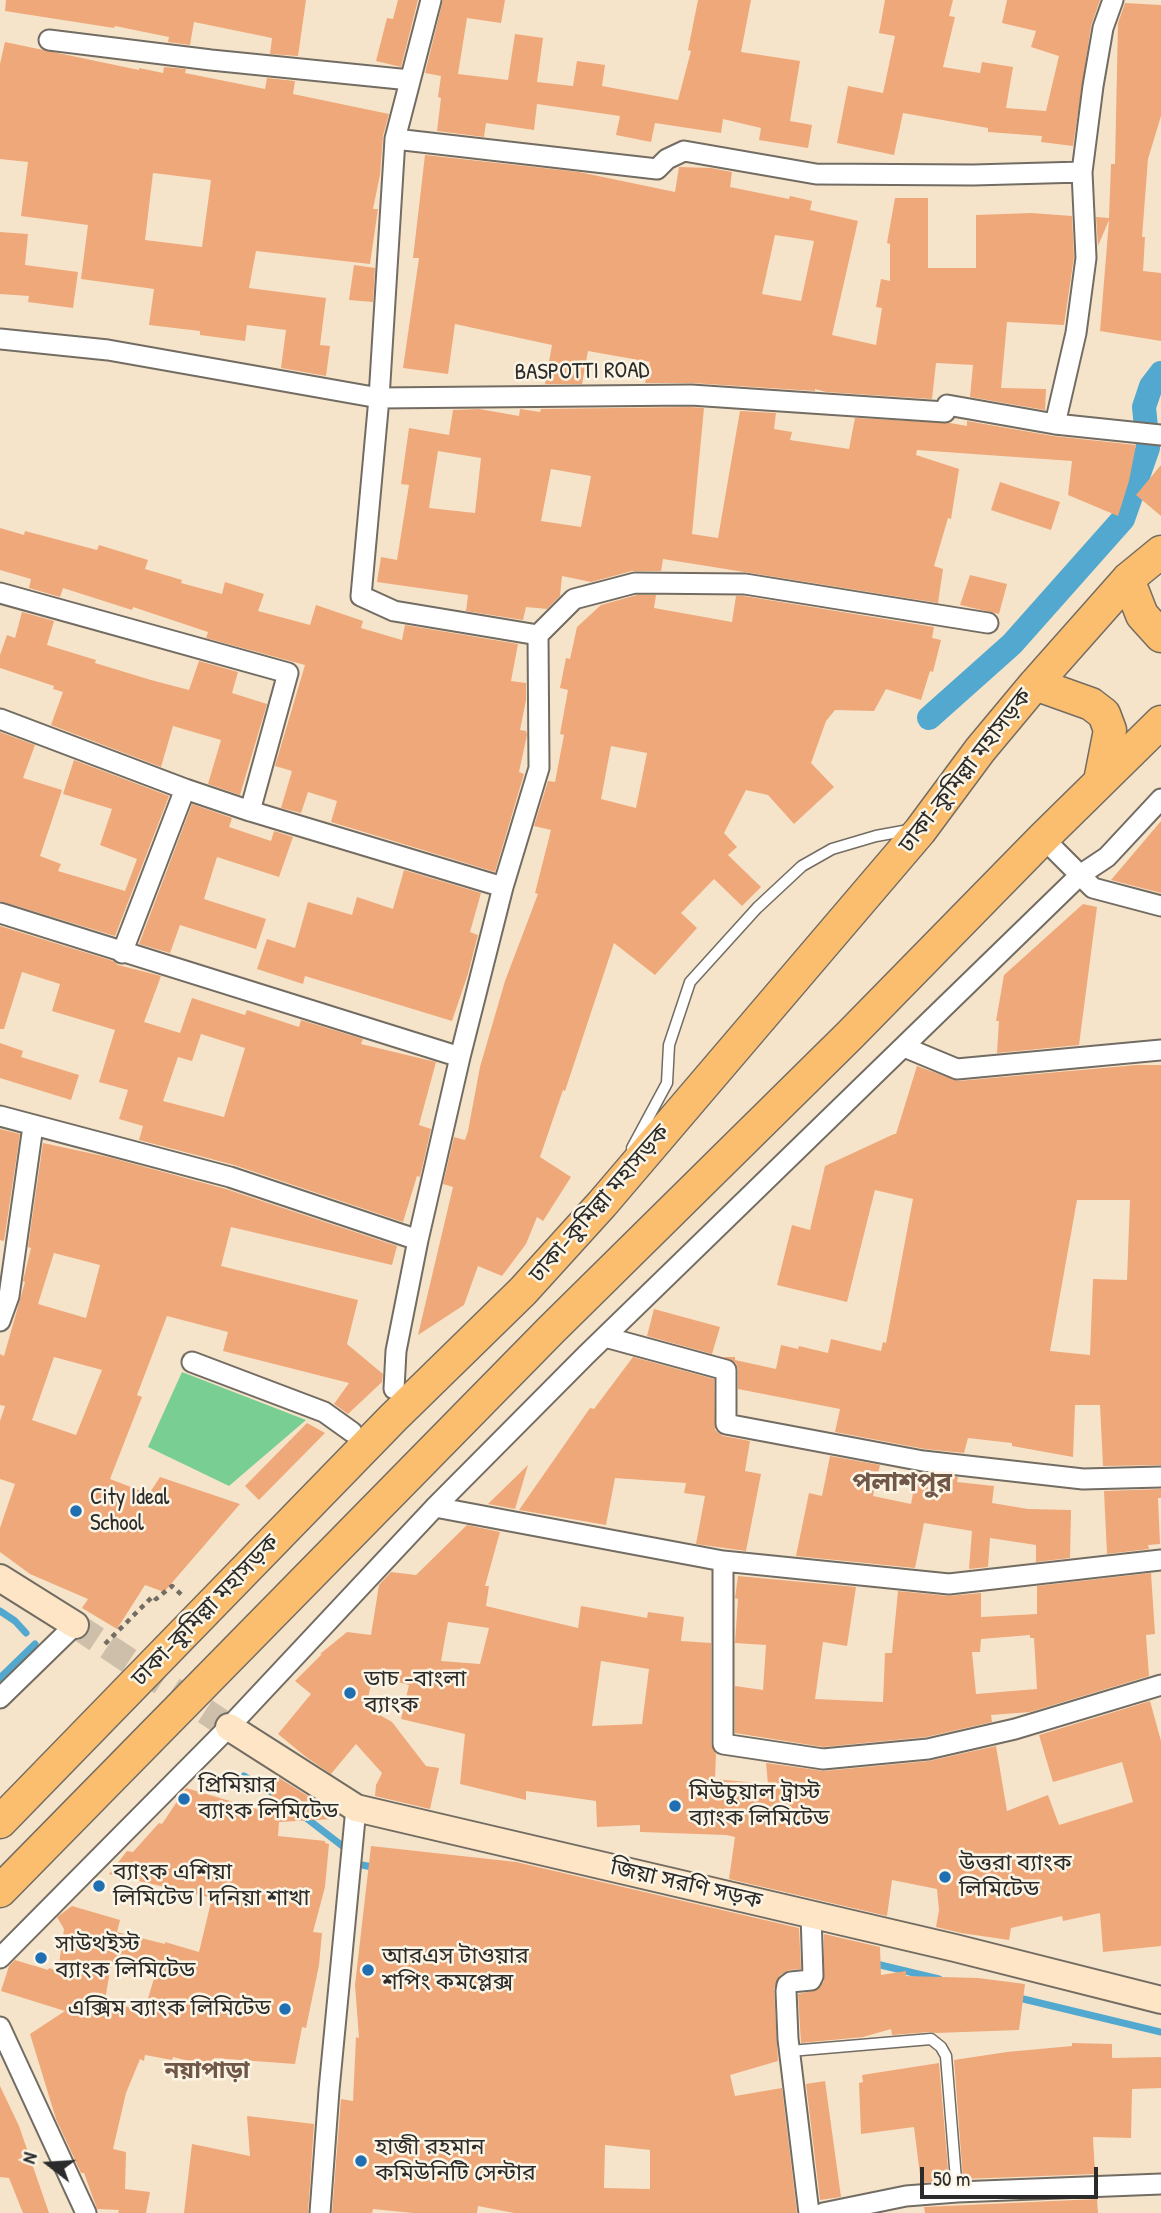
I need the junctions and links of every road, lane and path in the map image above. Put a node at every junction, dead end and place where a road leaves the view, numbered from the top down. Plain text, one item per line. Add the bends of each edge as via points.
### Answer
1 (431, 0) edge
2 (1113, 0) edge
3 (49, 40) dead end
4 (410, 80) junction
5 (395, 139) junction
6 (1082, 172) junction
7 (0, 339) edge
8 (379, 398) junction
9 (1055, 424) junction
10 (1161, 435) edge
11 (1161, 552) edge
12 (1128, 579) junction
13 (0, 593) edge
14 (988, 623) dead end
15 (538, 635) junction
16 (1161, 636) edge
17 (1035, 684) junction
18 (0, 719) edge
19 (1161, 722) edge
20 (1100, 781) junction
21 (185, 789) junction
22 (1161, 799) edge
23 (250, 811) junction
24 (920, 831) junction
25 (1043, 838) junction
26 (1080, 875) junction
27 (503, 887) junction
28 (1161, 906) edge
29 (0, 914) edge
30 (122, 953) junction
31 (904, 1046) junction
32 (1161, 1050) edge
33 (460, 1058) junction
34 (0, 1116) edge
35 (33, 1126) junction
36 (602, 1204) junction
37 (418, 1240) junction
38 (0, 1321) edge
39 (605, 1337) junction
40 (192, 1362) dead end
41 (394, 1389) junction
42 (352, 1432) junction
43 (1161, 1477) edge
44 (435, 1507) junction
45 (1161, 1560) edge
46 (723, 1561) junction
47 (0, 1578) edge
48 (187, 1599) junction
49 (75, 1625) joint
50 (105, 1644) dead end
51 (1161, 1685) edge
52 (0, 1698) edge
53 (229, 1727) junction
54 (0, 1792) edge
55 (356, 1808) junction
56 (0, 1822) edge
57 (0, 1891) edge
58 (811, 1914) junction
59 (0, 1958) edge
60 (1161, 2000) edge
61 (0, 2027) edge
62 (790, 2051) junction
63 (1161, 2184) edge
64 (957, 2192) junction
65 (86, 2213) edge
66 (320, 2213) edge
67 (809, 2213) edge
68 (823, 2213) edge

1 - 4 street
2 - 6 street via 1103,28
3 - 4 street
4 - 5 street
5 - 6 street via 657,169 684,151 816,174
5 - 8 street
6 - 9 street via 1086,258 1076,333
7 - 8 street, BASPOTTI ROAD via 108,350
8 - 9 street, BASPOTTI ROAD via 691,395 945,412 947,405
8 - 15 street via 361,596 394,611
9 - 10 street, BASPOTTI ROAD
11 - 12 highway, ঢাকা–কুমিল্লা মহাসড়ক
12 - 16 highway via 1142,615
12 - 17 highway, ঢাকা–কুমিল্লা মহাসড়ক
13 - 23 street via 288,673
14 - 15 street via 745,584 635,583 574,599
15 - 27 street via 539,768
17 - 20 highway via 1091,704 1104,714 1110,730
17 - 24 highway, ঢাকা–কুমিল্লা মহাসড়ক
18 - 21 street
19 - 20 highway, ঢাকা–কুমিল্লা মহাসড়ক
20 - 25 highway, ঢাকা–কুমিল্লা মহাসড়ক
21 - 23 street
21 - 30 street
22 - 26 street via 1107,857
23 - 27 street
24 - 36 highway, ঢাকা–কুমিল্লা মহাসড়ক
24 - 36 lane via 876,836 832,849 802,866 690,982 669,1045 667,1083
25 - 26 street
25 - 57 highway, ঢাকা–কুমিল্লা মহাসড়ক
26 - 28 street via 1093,888
26 - 31 street
27 - 33 street
29 - 30 street
30 - 33 street
31 - 32 street via 957,1069
31 - 39 street
33 - 37 street
34 - 35 street
35 - 37 street via 230,1177
35 - 38 street via 9,1296
36 - 41 highway
36 - 56 highway, ঢাকা–কুমিল্লা মহাসড়ক via 523,1291
37 - 41 street via 396,1351
39 - 43 street via 726,1370 726,1424 923,1461 1083,1479
39 - 44 street
40 - 42 street via 324,1412
41 - 42 highway
42 - 48 highway
44 - 46 street
44 - 53 street
45 - 46 street via 948,1584
46 - 51 street via 723,1744 823,1759 928,1749
47 - 49 main road
48 - 50 path via 172,1586 156,1599 153,1595
48 - 54 highway
49 - 52 street
53 - 55 main road, জিয়া সরণি সড়ক
53 - 59 street
55 - 58 main road, জিয়া সরণি সড়ক
55 - 66 street
58 - 60 main road, জিয়া সরণি সড়ক
58 - 62 street via 813,1976 787,1985
61 - 65 street
62 - 64 lane via 931,2039 941,2047 946,2056
62 - 67 street
63 - 64 street
64 - 68 street via 906,2196

